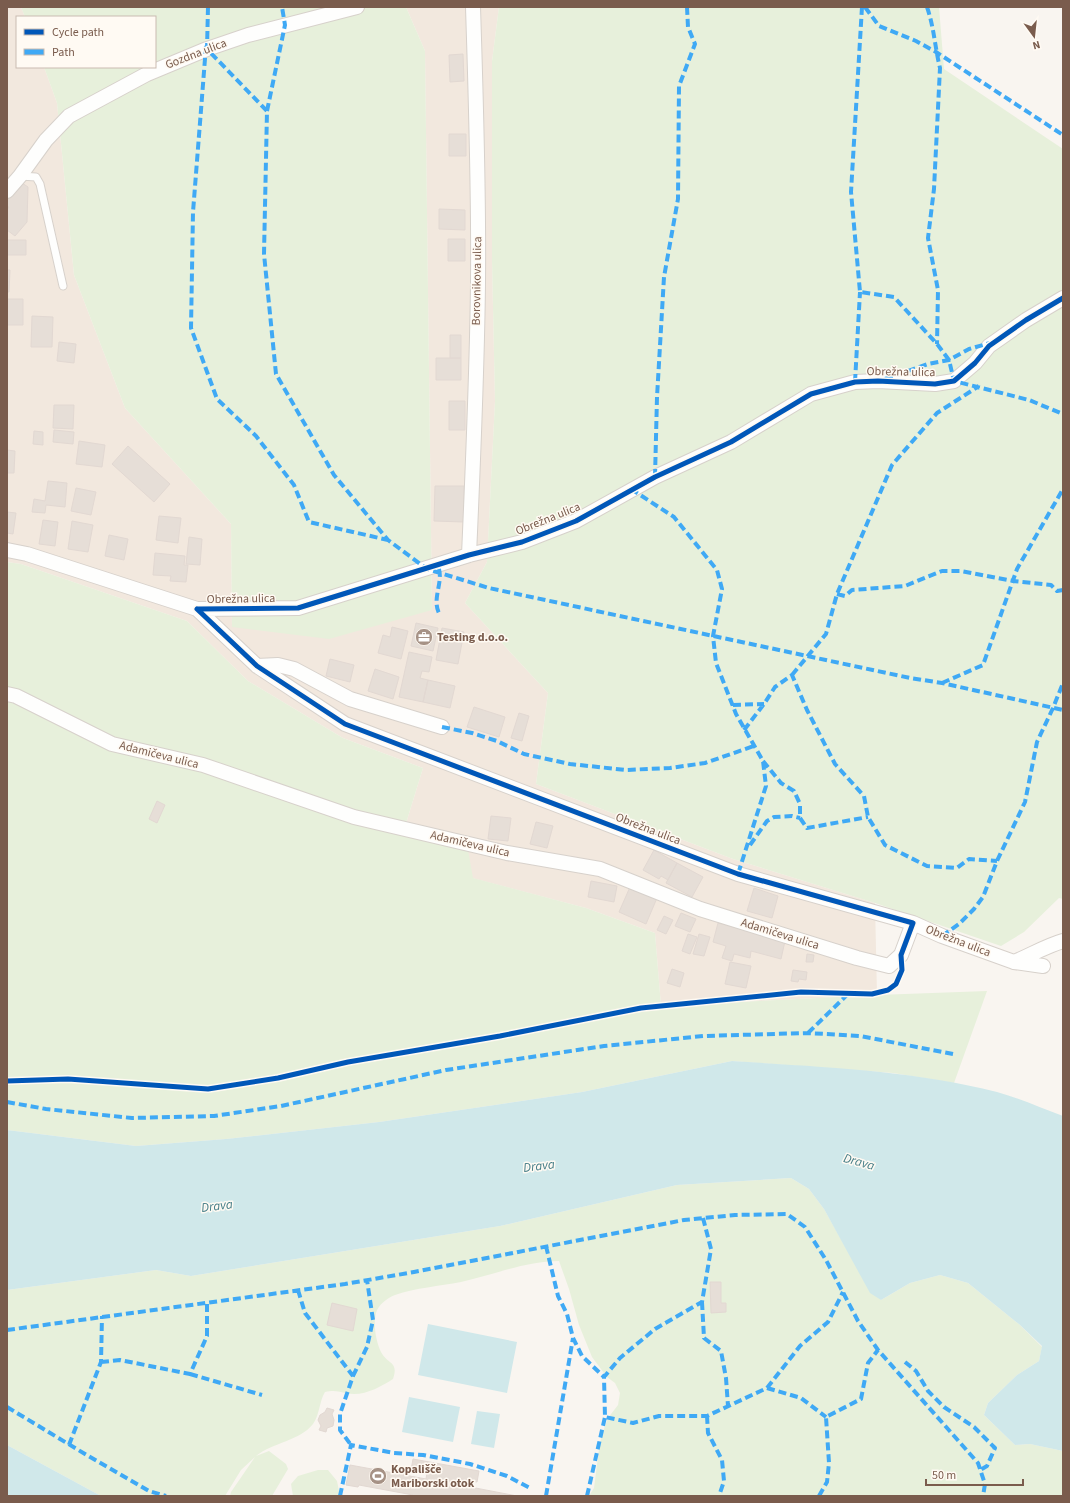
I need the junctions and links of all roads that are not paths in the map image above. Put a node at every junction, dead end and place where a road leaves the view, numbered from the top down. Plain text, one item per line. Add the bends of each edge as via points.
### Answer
1 (357, 7) edge
2 (474, 7) edge
3 (20, 176) junction
4 (7, 191) edge
5 (63, 286) dead end
6 (1063, 298) edge
7 (7, 550) edge
8 (469, 555) junction
9 (197, 609) junction
10 (258, 666) junction
11 (7, 694) edge
12 (442, 727) dead end
13 (913, 922) junction
14 (1063, 941) edge
15 (1014, 962) junction
16 (1043, 966) dead end

1 - 3 street, Gozdna ulica via 206,48 147,74 69,116 46,140
2 - 8 street, Borovnikova ulica via 478,282
3 - 4 street, Gozdna ulica
3 - 5 lane via 36,178 40,184
6 - 8 street, Obrežna ulica via 989,346 975,363 954,381 936,384 855,382 811,394 731,442 655,477 576,521 522,542
7 - 9 street, Obrežna ulica via 34,556
8 - 9 street, Obrežna ulica via 298,608
9 - 10 street, Obrežna ulica
10 - 12 street via 278,665 294,669 350,699
10 - 13 street, Obrežna ulica via 345,724 738,874
11 - 13 street, Adamičeva ulica via 16,696 112,744 203,765 354,817 507,853 600,868 700,909 857,958 889,966 901,955
13 - 15 street, Obrežna ulica via 942,936
14 - 15 street
15 - 16 street, Obrežna ulica

